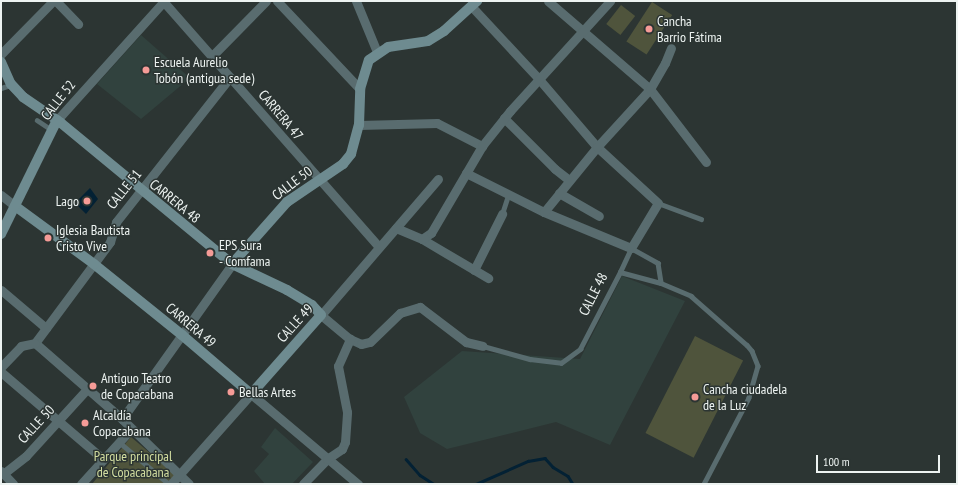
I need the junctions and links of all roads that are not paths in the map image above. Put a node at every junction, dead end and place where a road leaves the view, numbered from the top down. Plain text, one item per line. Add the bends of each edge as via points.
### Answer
1 (53, 1) edge
2 (56, 1) edge
3 (164, 1) edge
4 (266, 1) edge
5 (277, 1) edge
6 (356, 1) edge
7 (548, 1) edge
8 (610, 1) edge
9 (475, 4) edge
10 (78, 24) dead end
11 (582, 31) junction
12 (671, 48) dead end
13 (377, 52) junction
14 (1, 54) edge
15 (212, 56) junction
16 (1, 62) edge
17 (230, 77) junction
18 (540, 79) junction
19 (11, 84) junction
20 (1, 88) edge
21 (360, 89) junction
22 (650, 89) junction
23 (504, 118) junction
24 (38, 120) dead end
25 (57, 120) junction
26 (358, 125) junction
27 (52, 130) junction
28 (482, 146) junction
29 (597, 147) junction
30 (706, 162) dead end
31 (466, 173) junction
32 (438, 179) dead end
33 (318, 180) junction
34 (569, 180) junction
35 (141, 191) junction
36 (559, 193) junction
37 (1, 195) edge
38 (508, 195) junction
39 (658, 204) junction
40 (15, 206) junction
41 (544, 212) junction
42 (502, 214) joint
43 (599, 216) dead end
44 (702, 219) dead end
45 (396, 228) junction
46 (1, 234) edge
47 (422, 239) junction
48 (379, 247) junction
49 (631, 248) junction
50 (94, 264) junction
51 (232, 264) junction
52 (474, 270) junction
53 (620, 272) junction
54 (488, 278) dead end
55 (661, 283) junction
56 (1, 290) edge
57 (321, 315) junction
58 (46, 328) junction
59 (182, 334) junction
60 (350, 339) junction
61 (35, 343) junction
62 (483, 346) joint
63 (1, 366) edge
64 (1, 372) edge
65 (86, 390) junction
66 (250, 394) junction
67 (122, 419) junction
68 (58, 422) junction
69 (131, 428) junction
70 (119, 442) junction
71 (103, 459) junction
72 (327, 459) junction
73 (2, 473) edge
74 (178, 479) edge
75 (13, 484) edge
76 (81, 484) edge
77 (170, 484) edge
78 (189, 484) edge
79 (303, 484) edge
80 (358, 484) edge
81 (704, 484) edge

1 - 14 street
2 - 10 street
3 - 15 street, CARRERA 47
3 - 25 street, CALLE 52
4 - 15 street
5 - 21 street
6 - 13 street
7 - 11 street
8 - 11 street
9 - 13 street via 444,32 428,41 388,47
9 - 18 street
11 - 18 street
11 - 22 street
12 - 22 street
13 - 21 street, CALLE 50 via 364,71
15 - 17 street, CARRERA 47
16 - 19 street, CARRERA 48
17 - 33 street, CARRERA 47
17 - 35 street, CALLE 51
18 - 23 street
18 - 29 street
19 - 20 lane
19 - 25 street, CARRERA 48 via 38,112
21 - 26 street, CALLE 50
22 - 29 street
22 - 30 street
23 - 28 street
23 - 34 street via 554,169
24 - 27 lane
25 - 27 street, CALLE 52
25 - 35 street, CARRERA 48
26 - 28 street via 437,123
26 - 33 street, CALLE 50 via 351,154 343,164
27 - 40 street, CALLE 52
28 - 31 street
29 - 34 street
29 - 39 street
31 - 38 street
31 - 47 street via 431,233
32 - 45 street, CALLE 49
33 - 48 street, CARRERA 47
33 - 51 street, CALLE 50 via 277,212
34 - 36 street
35 - 50 street, CALLE 51 via 116,222 110,242
35 - 51 street, CARRERA 48
36 - 41 street
36 - 43 street
37 - 40 street, CARRERA 49
38 - 41 street
38 - 42 lane
39 - 44 lane
39 - 49 street
40 - 46 street, CALLE 52
40 - 50 street, CARRERA 49
41 - 49 street
42 - 52 street
45 - 47 street
45 - 48 street, CALLE 49
47 - 52 street
48 - 57 street, CALLE 49
49 - 53 lane
49 - 55 lane via 658,263
50 - 58 street, CALLE 51
50 - 59 street, CARRERA 49
51 - 57 street, CARRERA 48 via 312,304
51 - 59 street, CALLE 50
52 - 54 street
53 - 55 lane, CALLE 48
53 - 62 lane, CALLE 48 via 580,350 561,363
55 - 81 lane, CALLE 48 via 691,296 747,345 758,366 751,391
56 - 58 street
57 - 60 street, CARRERA 48
57 - 66 street, CALLE 49
58 - 61 street, CALLE 51
59 - 66 street, CARRERA 49
59 - 67 street, CALLE 50
60 - 62 street via 361,344 370,342 400,313 420,307 466,342
60 - 72 street via 338,366 347,412 345,442 342,449
61 - 63 street via 21,346
61 - 65 street
64 - 68 street
65 - 67 street
65 - 68 street, CALLE 50
66 - 72 street, CARRERA 49
66 - 74 street, CALLE 49
67 - 69 street
68 - 71 street
68 - 73 street, CALLE 50 via 26,456
69 - 70 street
69 - 74 street
70 - 71 street
70 - 77 lane
71 - 76 street
72 - 79 street
72 - 80 street, CARRERA 49
73 - 75 street
74 - 77 street, CALLE 49
74 - 78 street

